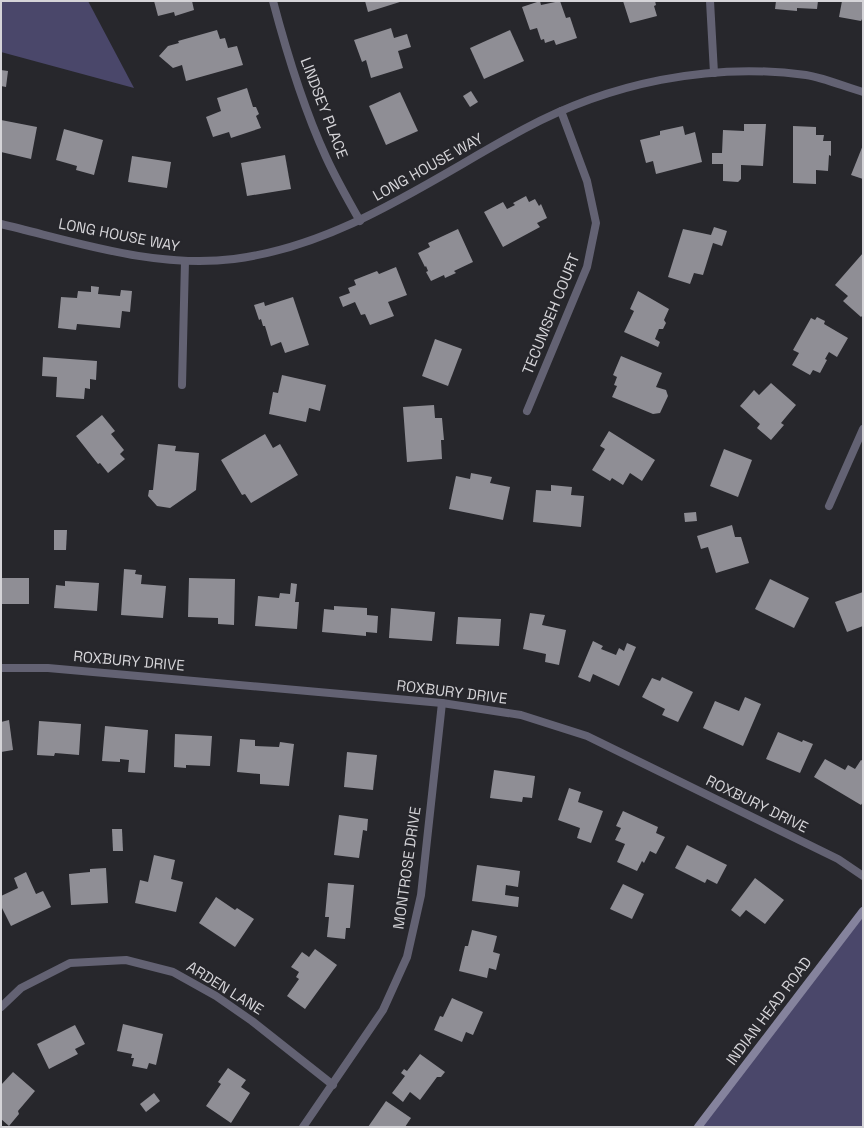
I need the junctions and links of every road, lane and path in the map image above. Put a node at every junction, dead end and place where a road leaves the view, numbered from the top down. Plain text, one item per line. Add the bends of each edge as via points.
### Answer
1 (273, 1) edge
2 (710, 1) edge
3 (714, 72) junction
4 (863, 92) edge
5 (561, 111) junction
6 (360, 221) junction
7 (1, 224) edge
8 (185, 261) junction
9 (182, 385) dead end
10 (527, 411) dead end
11 (863, 429) edge
12 (828, 506) dead end
13 (1, 668) edge
14 (442, 703) junction
15 (863, 876) edge
16 (863, 911) edge
17 (1, 1007) edge
18 (333, 1085) junction
19 (303, 1127) edge
20 (698, 1127) edge

1 - 6 street, LINDSEY PLACE via 306,111 326,157
2 - 3 street
3 - 4 street, LONG HOUSE WAY via 808,75
3 - 5 street, LONG HOUSE WAY via 663,79 614,91
5 - 6 street, LONG HOUSE WAY via 525,128
5 - 10 street, TECUMSEH COURT via 587,181 596,223 587,267
6 - 8 street, LONG HOUSE WAY via 281,250 234,259
7 - 8 street, LONG HOUSE WAY via 106,250
8 - 9 street
11 - 12 street
13 - 14 street, ROXBURY DRIVE via 48,668
14 - 15 street, ROXBURY DRIVE via 521,715 587,736 838,859
14 - 18 street, MONTROSE DRIVE via 421,895 407,958 383,1010
16 - 20 main road, INDIAN HEAD ROAD
17 - 18 street, ARDEN LANE via 21,988 70,963 126,960 172,972 216,996
18 - 19 street, MONTROSE DRIVE

